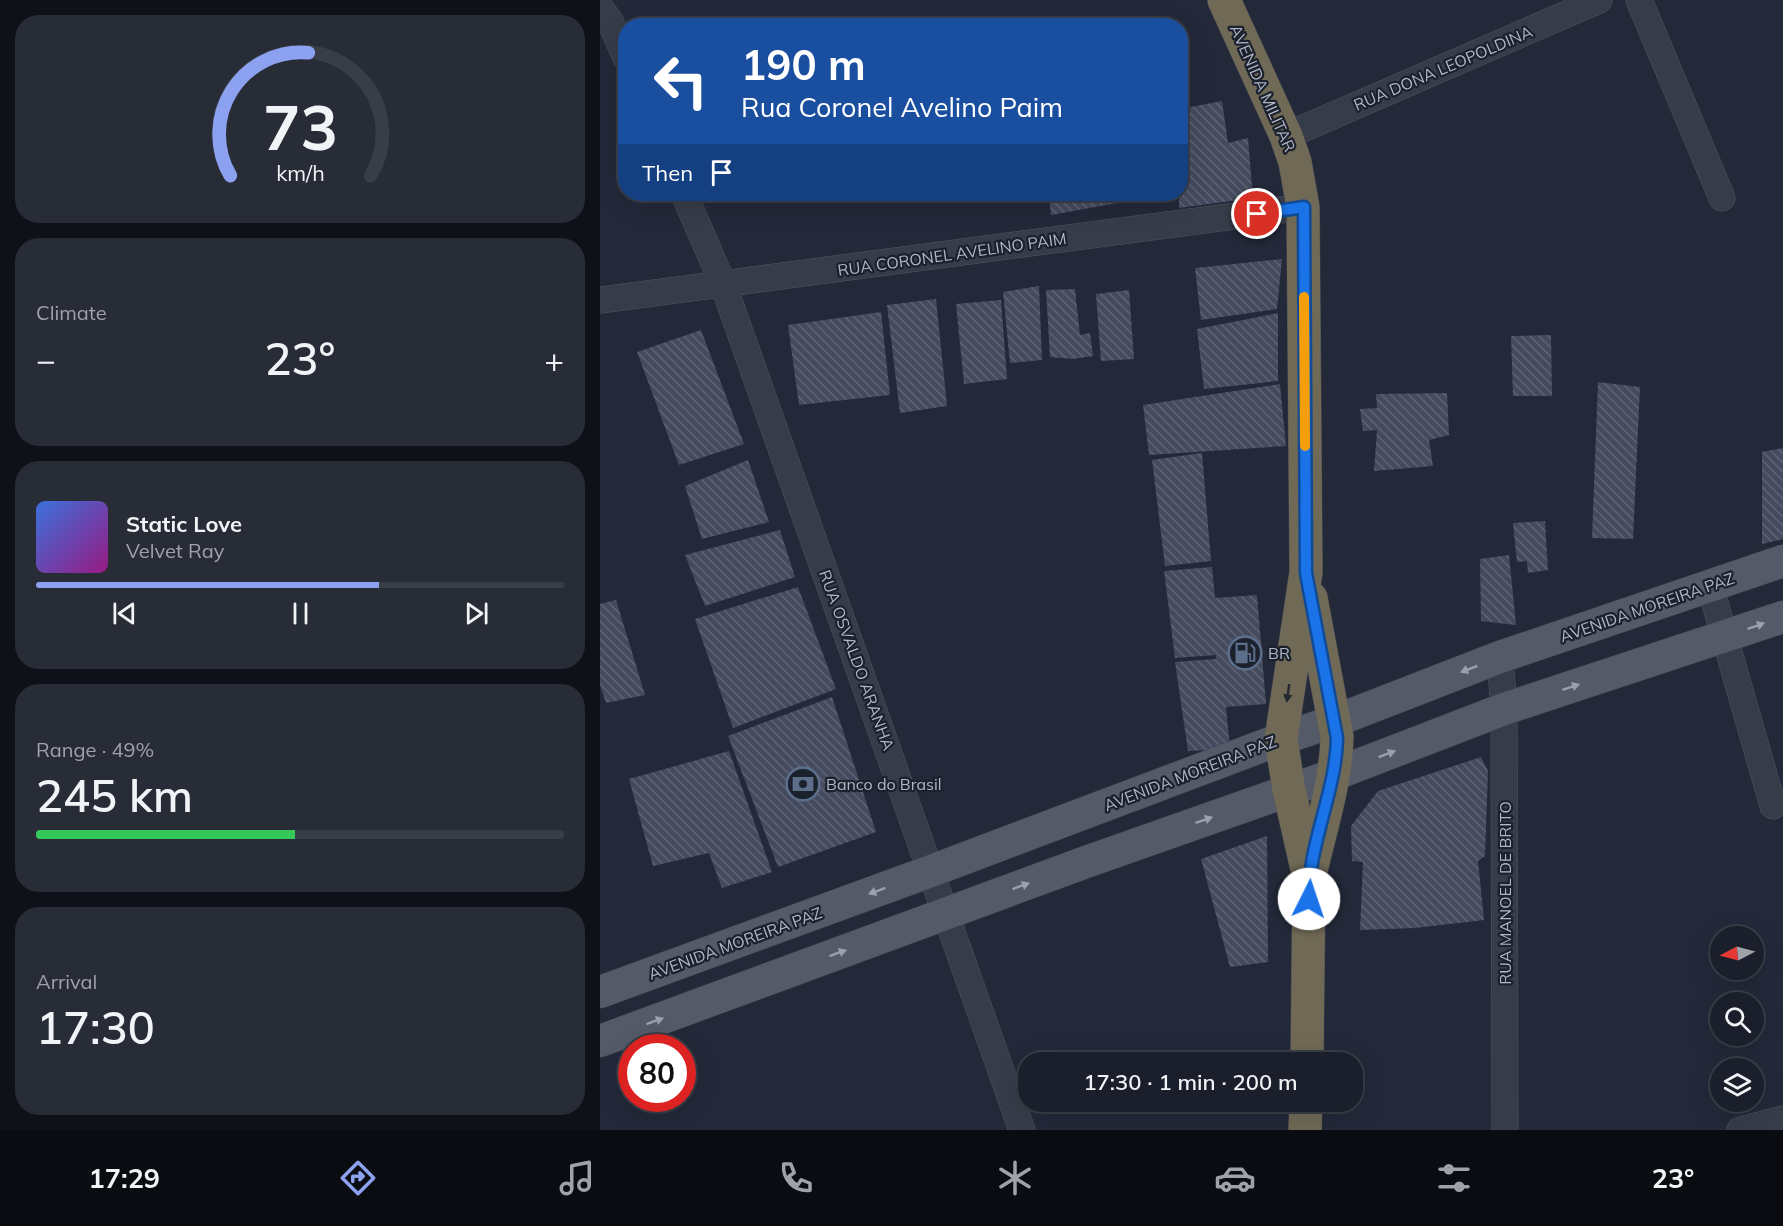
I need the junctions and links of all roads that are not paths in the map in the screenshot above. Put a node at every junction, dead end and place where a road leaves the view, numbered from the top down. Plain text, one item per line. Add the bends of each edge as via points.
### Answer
1 (1224, 0) edge
2 (1599, 0) edge
3 (1639, 0) edge
4 (600, 8) edge
5 (618, 40) edge
6 (1286, 136) junction
7 (1722, 198) dead end
8 (687, 201) edge
9 (1304, 207) junction
10 (723, 284) junction
11 (600, 300) edge
12 (1783, 561) edge
13 (1306, 573) junction
14 (1710, 586) junction
15 (1783, 617) edge
16 (1725, 637) junction
17 (1500, 657) junction
18 (1504, 709) junction
19 (1335, 721) junction
20 (1281, 739) junction
21 (1333, 775) junction
22 (1289, 790) junction
23 (1773, 806) dead end
24 (1070, 818) junction
25 (1086, 862) junction
26 (932, 871) junction
27 (1309, 878) junction
28 (947, 914) junction
29 (718, 949) junction
30 (736, 991) junction
31 (600, 992) edge
32 (600, 1041) edge
33 (1308, 1052) edge
34 (1306, 1112) edge
35 (1783, 1119) edge
36 (1022, 1130) edge
37 (1305, 1130) edge
38 (1505, 1130) edge
39 (1740, 1130) edge

1 - 6 highway, AVENIDA MILITAR
2 - 6 street, RUA DONA LEOPOLDINA
3 - 7 street
4 - 5 street
6 - 9 highway, AVENIDA MILITAR
8 - 10 street, RUA OSVALDO ARANHA
9 - 10 street, RUA CORONEL AVELINO PAIM
9 - 13 highway, AVENIDA MILITAR
10 - 11 street, RUA CORONEL AVELINO PAIM
10 - 26 street, RUA OSVALDO ARANHA
12 - 14 main road, AVENIDA MOREIRA PAZ
13 - 19 highway, AVENIDA MILITAR
13 -> 20 highway, AVENIDA MILITAR
14 - 16 street
14 - 17 main road, AVENIDA MOREIRA PAZ
16 -> 15 main road
18 -> 16 main road
16 - 23 street
17 - 18 street, RUA MANOEL DE BRITO
17 -> 19 main road, AVENIDA MOREIRA PAZ
21 -> 18 main road
18 - 38 street, RUA MANOEL DE BRITO
19 - 20 main road, AVENIDA MOREIRA PAZ
19 - 21 highway, AVENIDA MILITAR
20 - 22 highway, AVENIDA MILITAR
20 - 24 main road, AVENIDA MOREIRA PAZ
21 - 22 main road
21 - 27 highway, AVENIDA MILITAR
25 -> 22 main road
22 - 27 highway, AVENIDA MILITAR
24 - 25 main road
24 - 26 main road, AVENIDA MOREIRA PAZ
28 -> 25 main road
26 - 28 street, RUA OSVALDO ARANHA
26 -> 29 main road, AVENIDA MOREIRA PAZ
27 - 33 highway, AVENIDA MILITAR
30 -> 28 main road
28 - 36 street, RUA OSVALDO ARANHA
29 - 30 main road
29 - 31 main road, AVENIDA MOREIRA PAZ
32 -> 30 main road
34 - 37 highway
35 - 39 street

